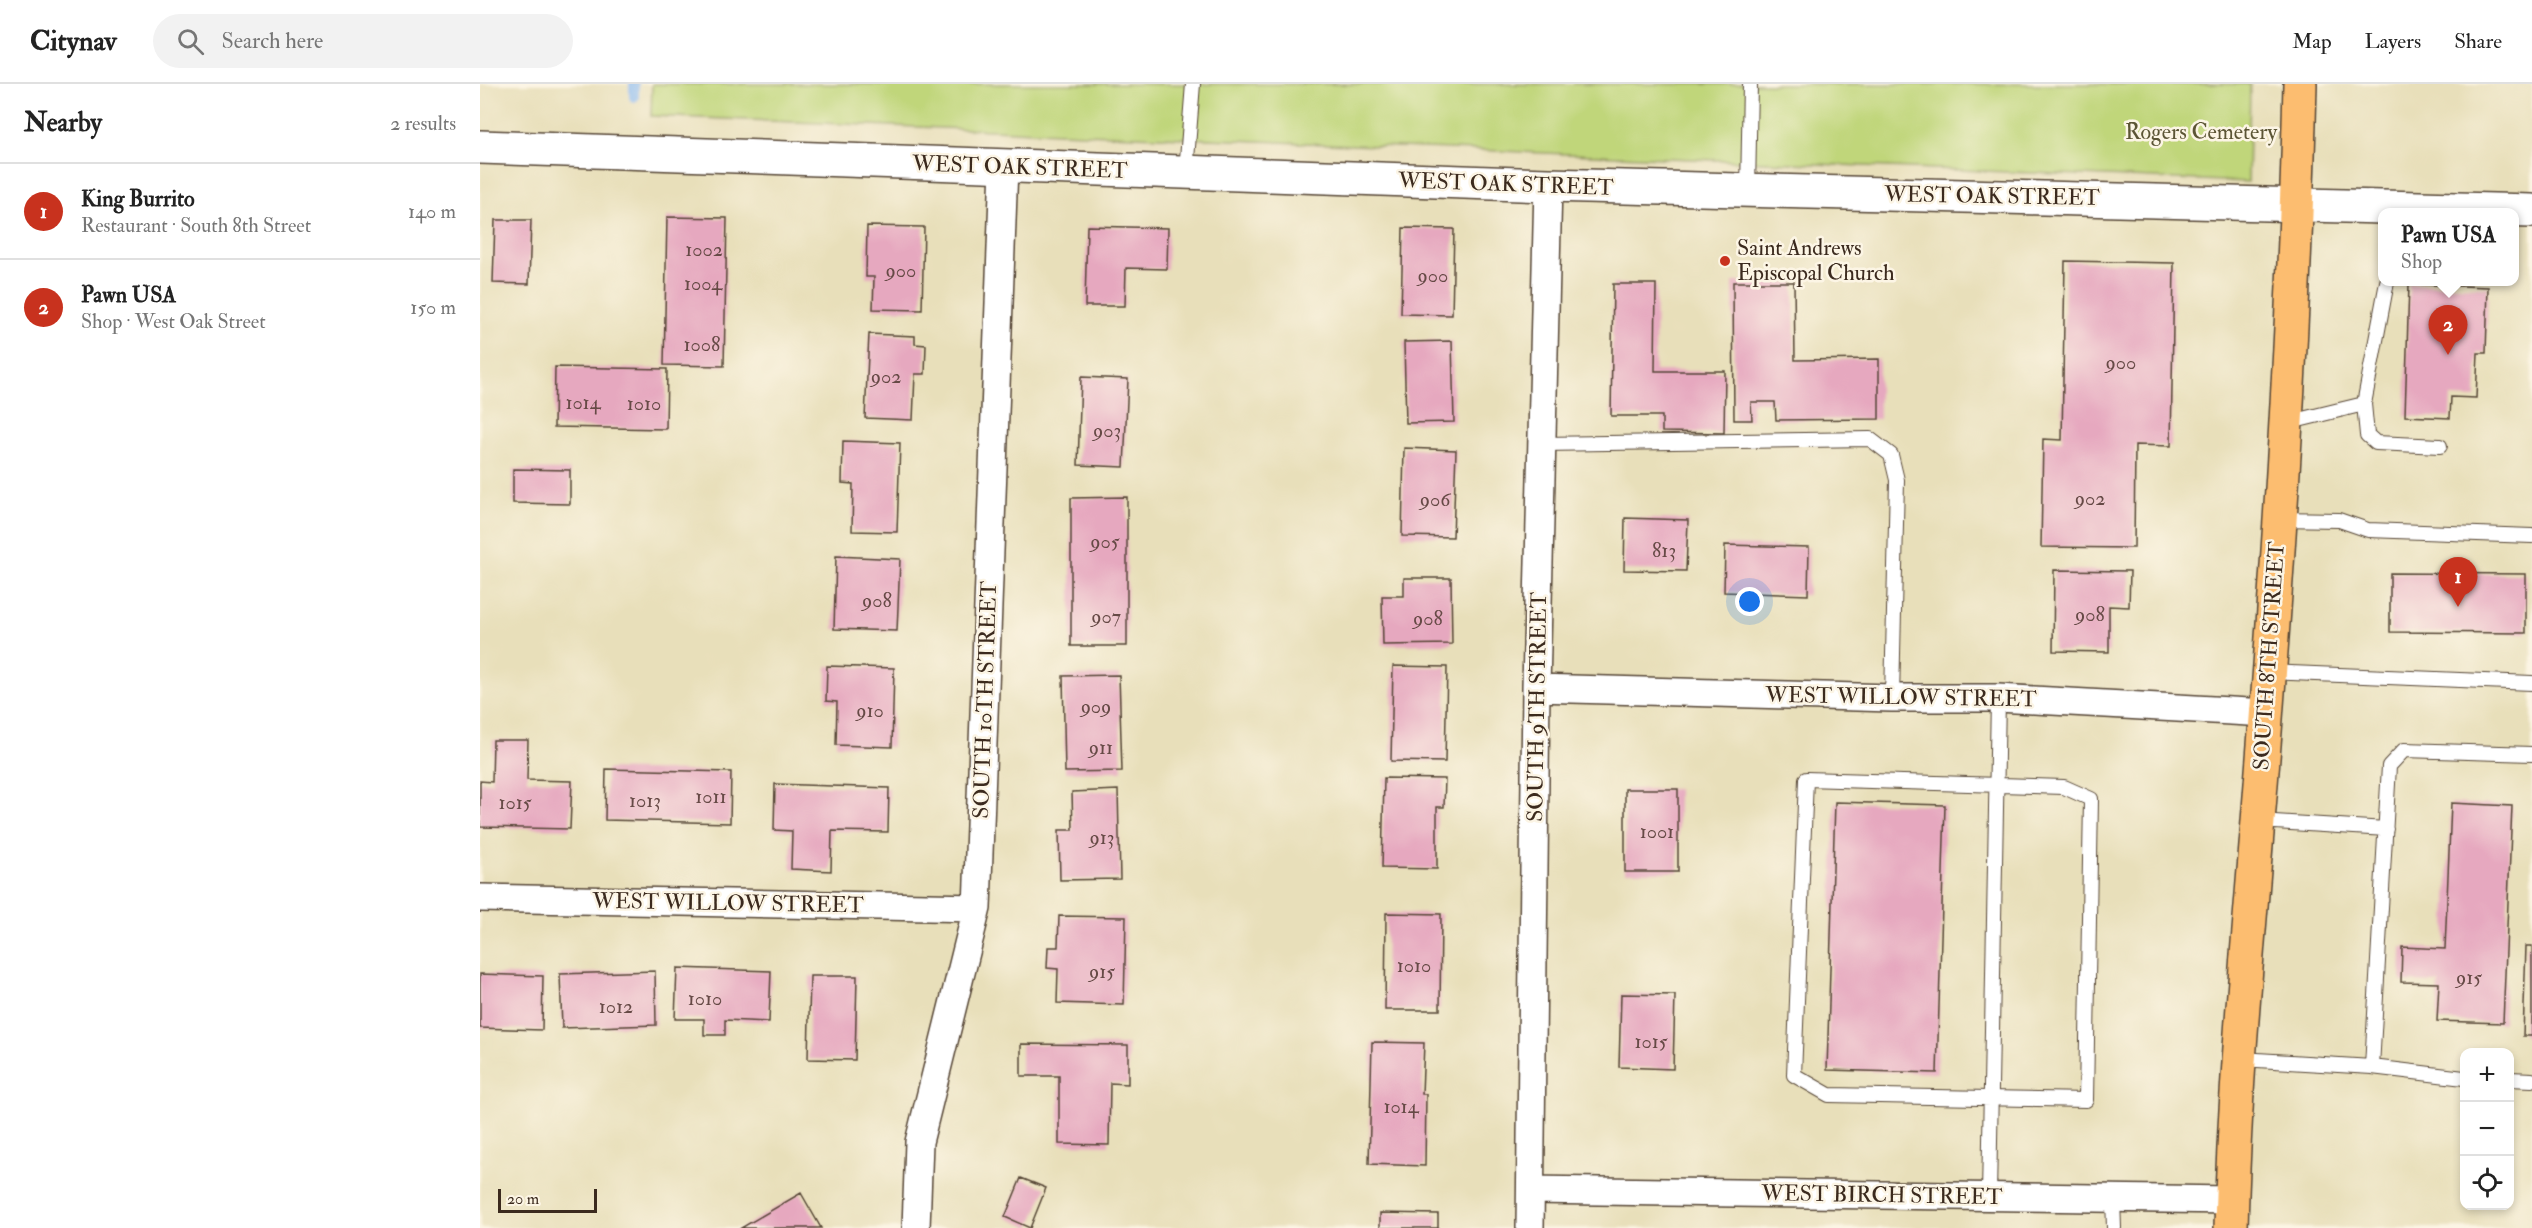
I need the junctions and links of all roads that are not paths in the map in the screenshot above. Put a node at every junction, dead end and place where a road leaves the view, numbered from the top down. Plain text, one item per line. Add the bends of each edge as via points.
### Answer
1 (1193, 84) edge
2 (1750, 84) edge
3 (2300, 84) edge
4 (480, 147) edge
5 (1004, 165) junction
6 (1186, 174) junction
7 (1548, 185) junction
8 (1748, 190) junction
9 (2297, 204) junction
10 (2378, 208) edge
11 (2386, 286) edge
12 (2364, 404) junction
13 (2284, 423) junction
14 (1542, 444) junction
15 (2440, 446) dead end
16 (2278, 519) junction
17 (2532, 536) edge
18 (2269, 672) junction
19 (2532, 683) edge
20 (1536, 688) junction
21 (1892, 698) junction
22 (1998, 698) junction
23 (2266, 713) junction
24 (2532, 754) edge
25 (1996, 783) junction
26 (2258, 822) junction
27 (2386, 829) junction
28 (480, 898) edge
29 (977, 908) junction
30 (2240, 1059) junction
31 (2372, 1067) junction
32 (2460, 1077) edge
33 (2514, 1079) edge
34 (2532, 1080) edge
35 (1991, 1097) junction
36 (1531, 1190) junction
37 (1989, 1197) junction
38 (2113, 1199) junction
39 (2231, 1214) edge
40 (916, 1228) edge
41 (1530, 1228) edge
42 (2114, 1228) edge

1 - 6 lane
2 - 8 lane
3 - 9 main road, SOUTH 8TH STREET
4 - 5 street, WEST OAK STREET
5 - 6 street, WEST OAK STREET
5 - 29 street, SOUTH 10TH STREET
6 - 7 street, WEST OAK STREET
7 - 8 street, WEST OAK STREET
7 - 14 street, SOUTH 9TH STREET
8 - 9 street, WEST OAK STREET
9 - 10 street, WEST OAK STREET
9 - 13 main road, SOUTH 8TH STREET
11 - 12 lane
12 - 13 lane
12 - 15 lane via 2367,435 2376,443
13 - 16 main road, SOUTH 8TH STREET
14 - 20 street, SOUTH 9TH STREET
14 - 21 lane via 1870,439 1891,454 1897,480
16 - 17 lane via 2339,520 2368,530
16 - 18 main road, SOUTH 8TH STREET
18 - 19 lane
18 - 23 main road, SOUTH 8TH STREET
20 - 21 street, WEST WILLOW STREET
20 - 36 street, SOUTH 9TH STREET
21 - 22 street, WEST WILLOW STREET
22 - 23 street, WEST WILLOW STREET
22 - 25 lane
23 - 26 main road, SOUTH 8TH STREET
24 - 27 lane via 2404,750 2389,766
25 - 35 lane
25 - 35 lane via 2064,787 2091,799 2086,1100
25 - 35 lane via 1806,779 1794,1074 1829,1095
26 - 27 lane
26 - 30 main road, SOUTH 8TH STREET
27 - 31 lane
28 - 29 street, WEST WILLOW STREET
29 - 40 street, SOUTH 10TH STREET via 919,1142
30 - 31 lane
30 - 39 main road, SOUTH 8TH STREET
31 - 32 lane
33 - 34 lane
35 - 37 lane
36 - 37 street, WEST BIRCH STREET
36 - 41 street, SOUTH 9TH STREET
37 - 38 street, WEST BIRCH STREET
38 - 39 street, WEST BIRCH STREET
38 - 42 lane

